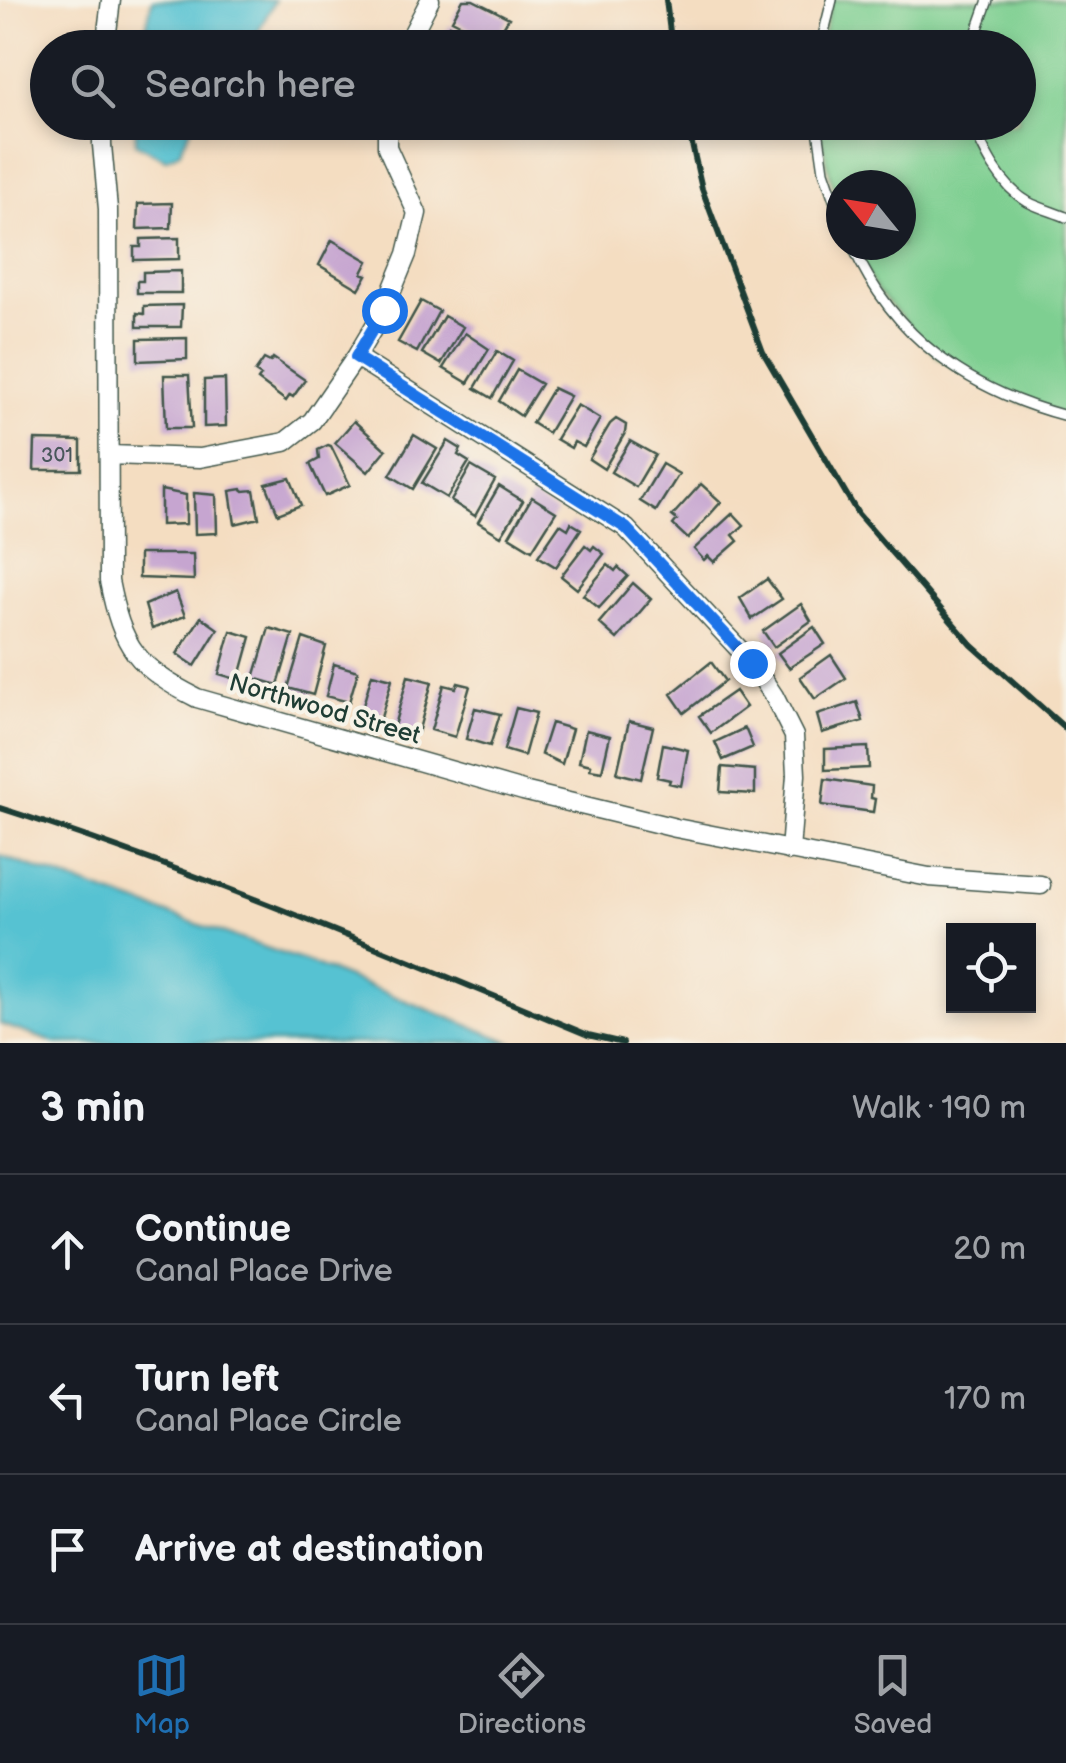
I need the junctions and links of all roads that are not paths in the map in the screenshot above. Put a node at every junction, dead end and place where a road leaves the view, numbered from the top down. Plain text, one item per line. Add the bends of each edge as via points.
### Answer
1 (111, 0) edge
2 (430, 0) edge
3 (832, 0) edge
4 (988, 0) edge
5 (107, 30) edge
6 (414, 30) edge
7 (824, 30) edge
8 (978, 30) edge
9 (102, 140) edge
10 (388, 140) edge
11 (820, 140) edge
12 (979, 140) edge
13 (826, 178) edge
14 (1066, 217) edge
15 (860, 260) edge
16 (356, 357) junction
17 (1066, 416) edge
18 (110, 454) junction
19 (790, 850) junction
20 (1041, 885) dead end

1 - 5 street
2 - 6 street
3 - 7 lane
4 - 8 lane
9 - 18 street, Northwood Street
10 - 16 street via 417,213 384,310
11 - 13 lane
12 - 14 lane via 1005,182 1026,201
15 - 17 lane via 876,291 938,358 1009,398
16 - 18 street via 312,421 285,442 200,458
16 - 19 street via 626,528 752,663 794,736
18 - 19 street, Northwood Street via 109,581 116,614 144,666 172,686 523,791
19 - 20 street, Northwood Street via 929,876

